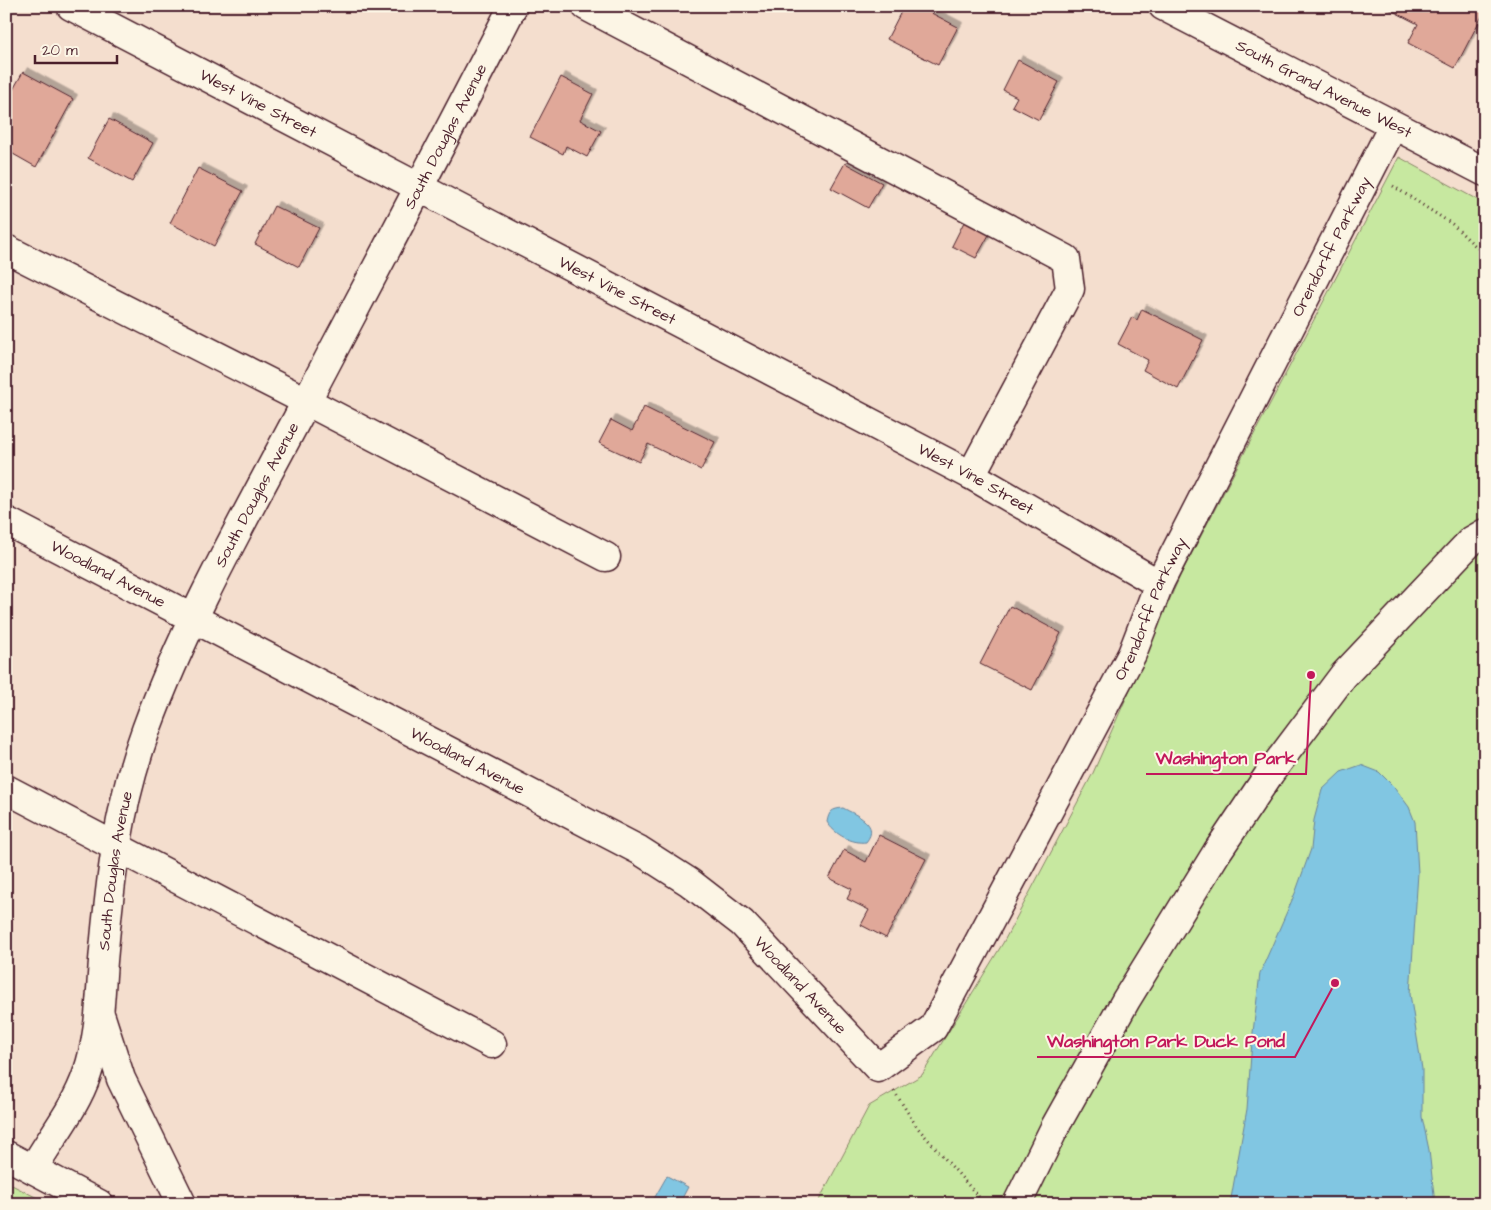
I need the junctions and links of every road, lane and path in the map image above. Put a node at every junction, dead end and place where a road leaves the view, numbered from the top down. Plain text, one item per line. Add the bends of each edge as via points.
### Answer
1 (71, 6) edge
2 (514, 6) edge
3 (586, 6) edge
4 (1163, 6) edge
5 (1393, 126) junction
6 (1485, 172) edge
7 (1389, 182) dead end
8 (420, 187) junction
9 (6, 249) edge
10 (1485, 255) edge
11 (306, 401) junction
12 (971, 475) junction
13 (6, 521) edge
14 (1485, 533) edge
15 (606, 557) dead end
16 (1159, 584) junction
17 (193, 619) junction
18 (6, 789) edge
19 (115, 846) junction
20 (100, 1017) junction
21 (492, 1044) dead end
22 (878, 1068) junction
23 (6, 1155) edge
24 (33, 1169) junction
25 (99, 1204) edge
26 (182, 1204) edge
27 (985, 1204) edge
28 (1017, 1204) edge

1 - 8 street, West Vine Street
2 - 8 street, South Douglas Avenue
3 - 12 street via 1066,259 1070,289
4 - 5 street, South Grand Avenue West
5 - 6 street, South Grand Avenue West
5 - 16 street, Orendorff Parkway
7 - 10 path via 1452,224
8 - 11 street, South Douglas Avenue
8 - 12 street, West Vine Street
9 - 11 street
11 - 15 street
11 - 17 street, South Douglas Avenue
12 - 16 street, West Vine Street
13 - 17 street, Woodland Avenue
14 - 28 street via 1471,541 1343,676 1270,773 1126,1000 1056,1125
16 - 22 street, Orendorff Parkway via 1132,654 933,1028
17 - 19 street, South Douglas Avenue via 176,652 145,732 126,788
17 - 22 street, Woodland Avenue via 575,815 689,882 742,923
18 - 19 street
19 - 20 street, South Douglas Avenue
19 - 21 street
20 - 24 street, South Douglas Avenue via 87,1074 68,1113
20 - 26 street, South Douglas Avenue via 121,1079
22 - 27 path via 917,1126
23 - 24 street
24 - 25 street

